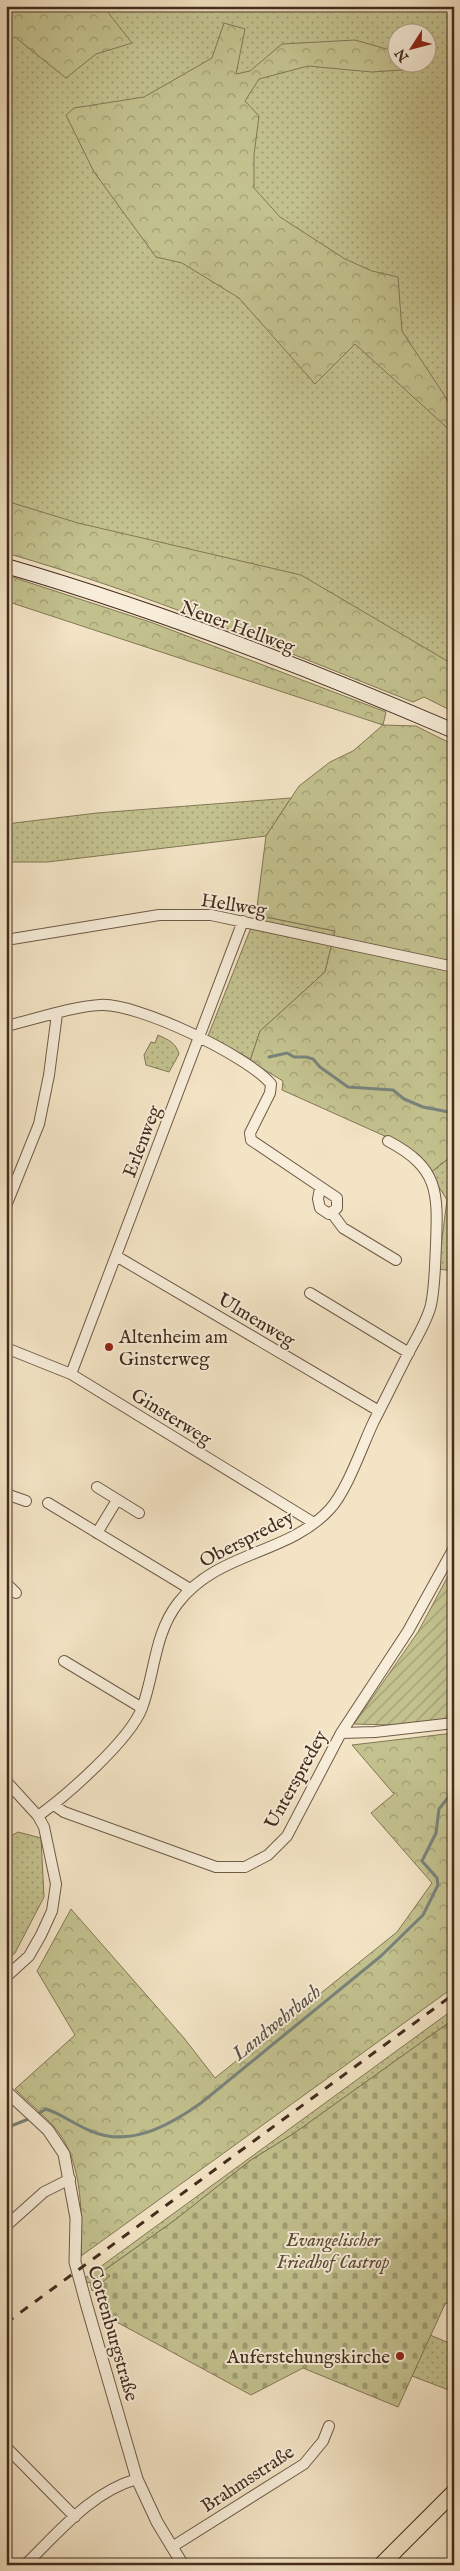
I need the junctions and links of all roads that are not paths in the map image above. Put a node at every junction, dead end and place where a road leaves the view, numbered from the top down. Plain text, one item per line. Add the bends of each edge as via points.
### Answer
1 (6, 566) edge
2 (454, 731) edge
3 (243, 921) junction
4 (6, 940) edge
5 (454, 967) edge
6 (57, 1014) junction
7 (6, 1026) edge
8 (198, 1037) junction
9 (388, 1141) dead end
10 (320, 1188) junction
11 (6, 1206) edge
12 (331, 1212) junction
13 (116, 1256) junction
14 (396, 1260) dead end
15 (310, 1293) dead end
16 (6, 1348) edge
17 (409, 1353) junction
18 (71, 1374) junction
19 (379, 1411) junction
20 (96, 1487) dead end
21 (6, 1494) edge
22 (117, 1500) junction
23 (26, 1501) dead end
24 (48, 1503) dead end
25 (139, 1513) dead end
26 (314, 1523) junction
27 (97, 1533) junction
28 (454, 1548) edge
29 (6, 1583) edge
30 (190, 1589) junction
31 (16, 1593) dead end
32 (64, 1661) dead end
33 (142, 1708) junction
34 (454, 1723) edge
35 (340, 1733) junction
36 (6, 1782) edge
37 (54, 1805) junction
38 (38, 1816) junction
39 (6, 1977) edge
40 (6, 2090) edge
41 (70, 2178) junction
42 (6, 2226) edge
43 (329, 2426) dead end
44 (6, 2447) edge
45 (137, 2479) junction
46 (454, 2492) edge
47 (75, 2518) junction
48 (172, 2547) junction
49 (25, 2565) edge
50 (183, 2565) edge
51 (381, 2565) edge

1 - 2 main road, Neuer Hellweg via 209,633
3 - 4 street, Hellweg via 211,915 158,915
3 - 5 street, Hellweg
3 - 8 street, Erlenweg
6 - 7 street
6 - 8 street via 101,1004 119,1006
6 - 11 street via 39,1124
8 - 10 street via 255,1068 271,1084 270,1093 250,1133 251,1140
8 - 13 street, Erlenweg
9 - 17 street, Oberspredey via 419,1160 430,1175 438,1206 431,1305
10 - 12 street via 320,1208 329,1214
10 - 12 street via 336,1198 337,1208
12 - 14 street via 343,1228
13 - 18 street, Erlenweg
13 - 19 street, Ulmenweg
15 - 17 street
16 - 18 street, Ginsterweg
17 - 19 street, Oberspredey
18 - 26 street, Ginsterweg
19 - 26 street, Oberspredey via 339,1498
20 - 22 street
21 - 23 street
22 - 25 street
22 - 27 street
24 - 27 street
26 - 30 street, Oberspredey via 272,1547 212,1571
27 - 30 street
28 - 35 street, Unterspredey via 408,1631
29 - 31 street
30 - 33 street, Oberspredey via 164,1626
32 - 33 street
33 - 37 street, Oberspredey via 127,1735
34 - 35 street
35 - 37 street, Unterspredey via 287,1836 268,1855 245,1867 216,1867 64,1812
36 - 38 street
37 - 38 street, Oberspredey
38 - 39 street via 50,1845 56,1896 47,1924 29,1956
40 - 41 street, Cottenburgstraße via 58,2142
41 - 42 street via 44,2192
41 - 45 street, Cottenburgstraße via 76,2218 75,2262
43 - 48 street, Brahmsstraße via 323,2441 304,2464
44 - 47 street
45 - 47 street via 100,2495
45 - 48 street, Cottenburgstraße
46 - 51 main road
47 - 49 street
48 - 50 street, Cottenburgstraße

